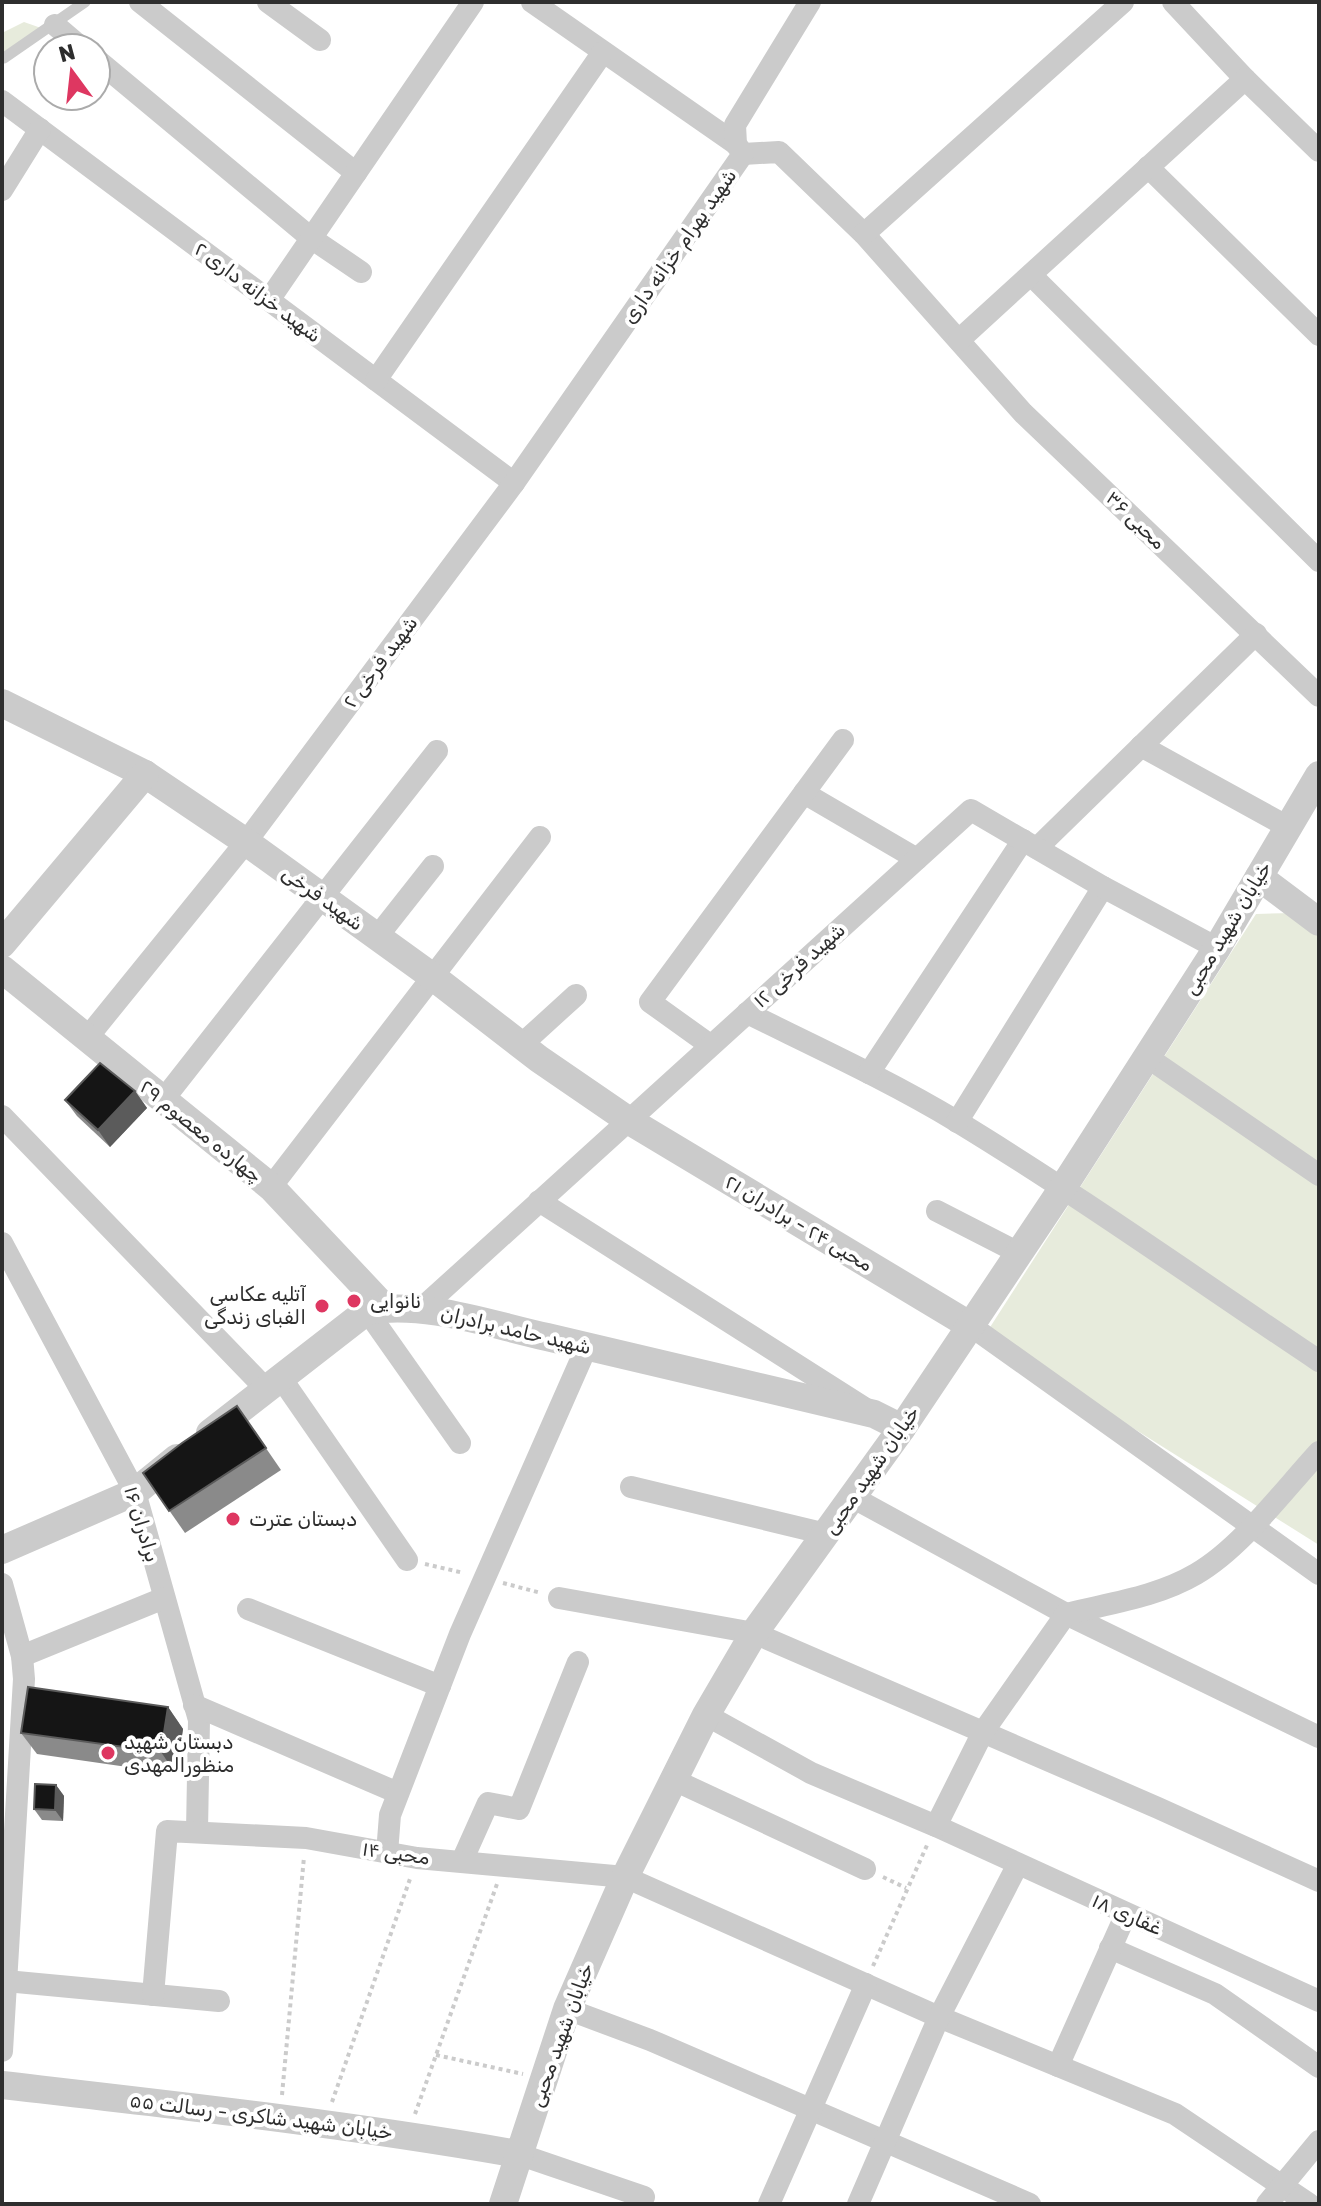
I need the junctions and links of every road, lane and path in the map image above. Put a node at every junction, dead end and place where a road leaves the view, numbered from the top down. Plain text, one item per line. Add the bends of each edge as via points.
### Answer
1 (85, 2) edge
2 (140, 2) edge
3 (268, 2) edge
4 (473, 2) edge
5 (532, 2) edge
6 (810, 2) edge
7 (1123, 2) edge
8 (1173, 2) edge
9 (55, 25) junction
10 (63, 32) edge
11 (320, 40) dead end
12 (603, 52) junction
13 (4, 58) dead end
14 (112, 72) edge
15 (1245, 79) junction
16 (2, 101) edge
17 (40, 129) junction
18 (739, 149) junction
19 (1319, 151) edge
20 (1148, 167) junction
21 (356, 173) junction
22 (2, 190) edge
23 (864, 234) junction
24 (311, 238) junction
25 (361, 272) dead end
26 (1031, 275) junction
27 (269, 300) junction
28 (1319, 335) edge
29 (959, 340) junction
30 (376, 380) junction
31 (514, 483) junction
32 (1319, 561) edge
33 (1256, 634) junction
34 (1319, 696) edge
35 (3, 706) edge
36 (843, 740) dead end
37 (1141, 746) junction
38 (437, 751) dead end
39 (145, 774) junction
40 (1319, 775) edge
41 (804, 793) junction
42 (1288, 827) junction
43 (540, 837) dead end
44 (246, 842) junction
45 (1030, 844) junction
46 (917, 859) junction
47 (433, 866) dead end
48 (1259, 877) junction
49 (1103, 887) junction
50 (323, 898) junction
51 (1319, 922) edge
52 (377, 937) junction
53 (2, 944) edge
54 (1217, 948) junction
55 (2, 969) edge
56 (433, 977) junction
57 (576, 995) dead end
58 (747, 1013) junction
59 (87, 1038) junction
60 (521, 1045) junction
61 (710, 1045) junction
62 (1147, 1057) junction
63 (869, 1073) junction
64 (163, 1100) junction
65 (2, 1116) edge
66 (628, 1120) junction
67 (957, 1122) junction
68 (1319, 1175) edge
69 (271, 1187) junction
70 (1062, 1189) junction
71 (539, 1201) junction
72 (937, 1211) dead end
73 (2, 1243) edge
74 (1019, 1253) junction
75 (376, 1309) junction
76 (421, 1309) junction
77 (971, 1326) junction
78 (587, 1346) junction
79 (1319, 1361) edge
80 (273, 1383) junction
81 (874, 1414) junction
82 (902, 1428) junction
83 (460, 1443) dead end
84 (1319, 1452) edge
85 (631, 1487) dead end
86 (135, 1492) junction
87 (852, 1497) junction
88 (1250, 1527) junction
89 (826, 1534) junction
90 (2, 1550) edge
91 (407, 1560) joint
92 (1319, 1574) edge
93 (485, 1578) junction
94 (2, 1584) edge
95 (164, 1598) junction
96 (559, 1598) joint
97 (248, 1609) dead end
98 (1066, 1614) junction
99 (754, 1633) junction
100 (22, 1656) junction
101 (578, 1662) dead end
102 (440, 1686) junction
103 (194, 1705) junction
104 (706, 1715) junction
105 (983, 1732) junction
106 (1319, 1737) edge
107 (674, 1780) junction
108 (398, 1793) junction
109 (936, 1826) junction
110 (197, 1831) junction
111 (306, 1838) junction
112 (387, 1853) junction
113 (417, 1858) junction
114 (462, 1861) junction
115 (504, 1864) junction
116 (1018, 1864) junction
117 (865, 1869) joint
118 (625, 1877) junction
119 (1319, 1881) edge
120 (906, 1888) junction
121 (1126, 1914) junction
122 (1110, 1948) junction
123 (6, 1981) junction
124 (866, 1984) junction
125 (153, 1995) junction
126 (219, 2001) dead end
127 (1319, 2001) edge
128 (567, 2009) junction
129 (939, 2017) junction
130 (2, 2051) edge
131 (436, 2055) junction
132 (1058, 2066) junction
133 (1319, 2067) edge
134 (544, 2079) junction
135 (2, 2085) edge
136 (810, 2109) junction
137 (280, 2117) junction
138 (325, 2123) junction
139 (407, 2135) junction
140 (885, 2141) junction
141 (1319, 2141) edge
142 (518, 2154) junction
143 (1275, 2196) edge
144 (644, 2197) dead end
145 (503, 2204) edge
146 (769, 2204) edge
147 (858, 2204) edge
148 (1030, 2204) edge
149 (1309, 2204) edge

1 - 9 lane
2 - 21 street
3 - 11 street
4 - 21 street
5 - 12 street
6 - 18 street, شهید بهرام خزانه داری via 735,125
7 - 23 street
8 - 15 street
9 - 10 street
9 - 13 lane
12 - 18 street
12 - 30 street
14 - 24 street
15 - 19 street
15 - 20 street
16 - 17 street, شهید خزانه داری ۲
17 - 22 street
17 - 27 street, شهید خزانه داری ۲
18 - 23 street, محبی ۳۶ via 779,152
18 - 31 street, شهید بهرام خزانه داری
20 - 26 street
20 - 28 street
21 - 24 street
23 - 29 street, محبی ۳۶
24 - 25 street
24 - 27 street
26 - 29 street
26 - 32 street
27 - 30 street, شهید خزانه داری ۲
29 - 33 street, محبی ۳۶ via 1023,413
30 - 31 street, شهید خزانه داری ۲
31 - 44 street, شهید فرخی ۲
33 - 34 street, محبی ۳۶
33 - 37 street
35 - 39 street, شهید فرخی
36 - 41 street
37 - 42 street
37 - 45 street
38 - 50 street
39 - 44 street, شهید فرخی
39 - 53 street
40 - 42 street, خیابان شهید محبی
41 - 46 street
41 - 61 street via 650,1002
42 - 48 street, خیابان شهید محبی
43 - 56 street
44 - 50 street, شهید فرخی
44 - 59 street, شهید فرخی ۲
45 - 46 street, شهید فرخی ۱۲ via 971,810
45 - 49 street
45 - 63 street
46 - 58 street, شهید فرخی ۱۲
47 - 52 street
48 - 51 street
48 - 54 street, خیابان شهید محبی
49 - 54 street
49 - 67 street
50 - 52 street, شهید فرخی
50 - 64 street
52 - 56 street, شهید فرخی
54 - 62 street, خیابان شهید محبی
55 - 59 street, چهارده معصوم ۲۹
56 - 60 street, شهید فرخی
56 - 69 street
57 - 60 street
58 - 61 street, شهید فرخی ۱۲
58 - 63 street
59 - 64 street, چهارده معصوم ۲۹
60 - 66 street, شهید فرخی
61 - 66 street, شهید فرخی ۱۲
62 - 68 street
62 - 70 street, خیابان شهید محبی
63 - 67 street
64 - 69 street, چهارده معصوم ۲۹
65 - 80 street
66 - 71 street, شهید فرخی ۱۲
66 - 77 street, محبی ۲۴ - برادران ۲۱
67 - 70 street
69 - 75 street, چهارده معصوم ۲۹
70 - 74 street, خیابان شهید محبی
70 - 79 street
71 - 76 street, شهید فرخی ۱۲
71 - 81 street
72 - 74 street
73 - 86 street, برادران ۱۶
74 - 77 street, خیابان شهید محبی
75 - 76 street, شهید حامد برادران
75 - 80 street
75 - 83 street
76 - 78 street, شهید حامد برادران
77 - 82 street, خیابان شهید محبی
77 - 88 street
78 - 81 street, شهید حامد برادران
78 - 93 street
80 - 86 street
80 - 91 street
81 - 82 street, شهید حامد برادران
82 - 87 street, خیابان شهید محبی
84 - 88 street
85 - 89 street
86 - 90 street
86 - 95 street, برادران ۱۶
87 - 89 street, خیابان شهید محبی
87 - 98 street
88 - 92 street
88 - 98 street via 1225,1555 1195,1575 1152,1594
89 - 99 street, خیابان شهید محبی
91 - 93 path
93 - 96 path
93 - 102 street
94 - 100 street
95 - 100 street
95 - 103 street, برادران ۱۶
96 - 99 street
97 - 102 street
98 - 105 street
98 - 106 street
99 - 104 street, خیابان شهید محبی
99 - 105 street
100 - 123 street via 27,1782
101 - 114 street via 519,1809 488,1803
102 - 108 street
103 - 108 street
103 - 110 street, برادران ۱۶ via 199,1720
104 - 107 street, خیابان شهید محبی
104 - 109 street, غفاری ۱۸ via 811,1773
105 - 109 street
105 - 119 street
107 - 117 street
107 - 118 street, خیابان شهید محبی
108 - 112 street
109 - 116 street, غفاری ۱۸
109 - 120 path
110 - 111 street, محبی ۱۴
110 - 125 street, محبی ۱۴ via 167,1831
111 - 112 street, محبی ۱۴
111 - 137 path
112 - 113 street, محبی ۱۴
113 - 114 street, محبی ۱۴
113 - 138 path
114 - 115 street, محبی ۱۴
115 - 118 street, محبی ۱۴
115 - 131 path
116 - 121 street, غفاری ۱۸
116 - 129 street
117 - 120 path
118 - 124 street, محبی ۱۴
118 - 128 street, خیابان شهید محبی
120 - 124 path
121 - 122 street
121 - 127 street, غفاری ۱۸
122 - 132 street
122 - 133 street via 1215,1994
123 - 125 street
123 - 130 street
124 - 129 street, محبی ۱۴
124 - 136 street
125 - 126 street
128 - 134 street, خیابان شهید محبی
128 - 136 street
129 - 132 street, محبی ۱۴
129 - 140 street
131 - 134 path
131 - 139 path
132 - 143 street, محبی ۱۴ via 1175,2114
134 - 142 street, خیابان شهید محبی
135 - 137 street, خیابان شهید شاکری - رسالت ۵۵
136 - 140 street
136 - 146 street
137 - 138 street, خیابان شهید شاکری - رسالت ۵۵
138 - 139 street, خیابان شهید شاکری - رسالت ۵۵
139 - 142 street, خیابان شهید شاکری - رسالت ۵۵
140 - 147 street
140 - 148 street
141 - 143 street
142 - 144 street
142 - 145 street, خیابان شهید محبی
143 - 149 street, محبی ۱۴

